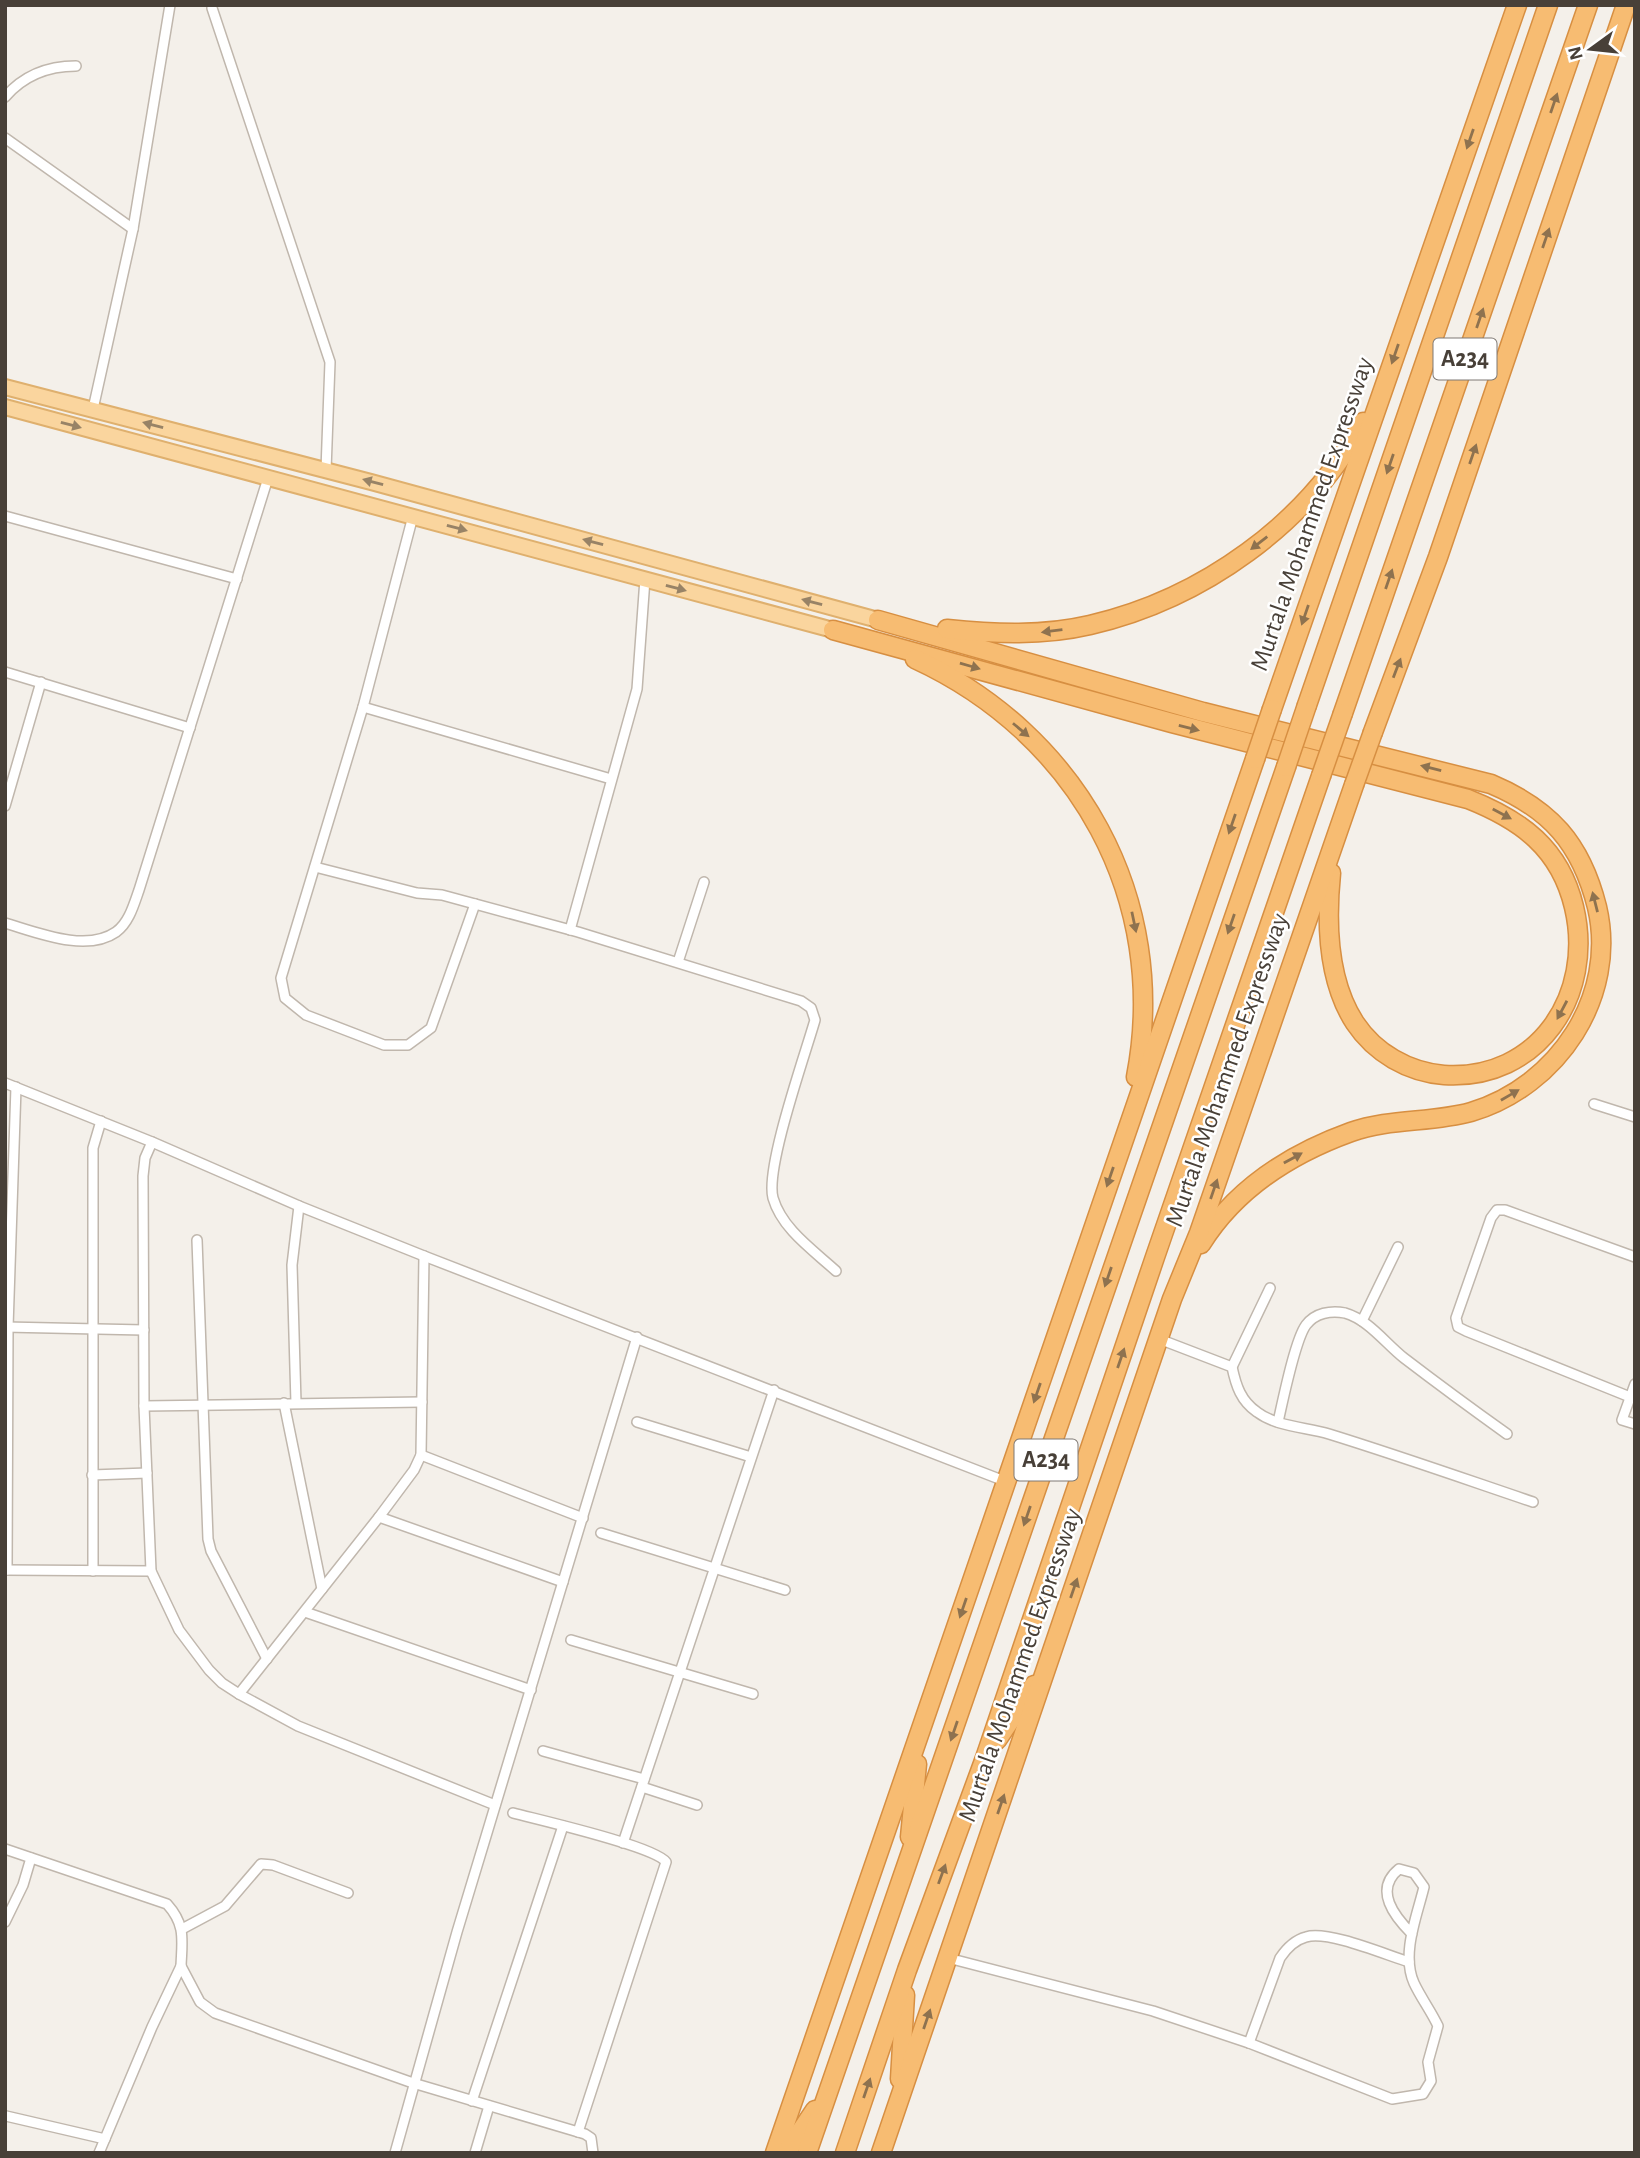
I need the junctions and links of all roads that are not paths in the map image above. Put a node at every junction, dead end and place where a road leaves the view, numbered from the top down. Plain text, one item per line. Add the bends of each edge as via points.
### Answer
1 (170, 5) edge
2 (1517, 5) edge
3 (1548, 5) edge
4 (1588, 5) edge
5 (1626, 5) edge
6 (212, 8) dead end
7 (76, 66) dead end
8 (5, 97) edge
9 (5, 138) edge
10 (133, 229) junction
11 (5, 387) edge
12 (1380, 398) junction
13 (5, 407) edge
14 (93, 409) junction
15 (326, 470) junction
16 (268, 478) junction
17 (5, 516) edge
18 (413, 516) junction
19 (237, 579) junction
20 (645, 579) junction
21 (878, 620) junction
22 (833, 630) junction
23 (5, 672) edge
24 (41, 682) junction
25 (363, 707) junction
26 (190, 728) junction
27 (611, 779) junction
28 (5, 806) edge
29 (1339, 827) junction
30 (314, 867) junction
31 (704, 882) dead end
32 (475, 904) junction
33 (5, 923) edge
34 (570, 930) junction
35 (678, 962) junction
36 (5, 1083) edge
37 (16, 1087) junction
38 (1594, 1104) dead end
39 (1635, 1117) edge
40 (101, 1121) junction
41 (1126, 1130) junction
42 (152, 1142) junction
43 (299, 1206) junction
44 (197, 1240) dead end
45 (1398, 1247) dead end
46 (424, 1256) junction
47 (1635, 1257) edge
48 (836, 1271) dead end
49 (1270, 1288) dead end
50 (1172, 1300) junction
51 (1362, 1321) junction
52 (6, 1327) edge
53 (92, 1329) junction
54 (144, 1330) junction
55 (637, 1337) junction
56 (1158, 1339) junction
57 (1233, 1367) junction
58 (1635, 1384) edge
59 (774, 1390) junction
60 (1630, 1397) junction
61 (422, 1402) junction
62 (284, 1403) junction
63 (296, 1403) junction
64 (203, 1405) junction
65 (144, 1406) junction
66 (636, 1422) dead end
67 (1278, 1422) junction
68 (1635, 1424) edge
69 (1507, 1434) dead end
70 (421, 1455) junction
71 (751, 1457) junction
72 (147, 1473) junction
73 (92, 1475) junction
74 (1007, 1482) junction
75 (1533, 1502) dead end
76 (379, 1517) junction
77 (583, 1518) junction
78 (601, 1533) dead end
79 (715, 1567) junction
80 (6, 1570) edge
81 (93, 1571) junction
82 (151, 1571) junction
83 (564, 1583) junction
84 (322, 1589) junction
85 (785, 1590) dead end
86 (305, 1612) junction
87 (571, 1640) dead end
88 (267, 1659) junction
89 (1048, 1665) junction
90 (680, 1672) junction
91 (531, 1689) junction
92 (239, 1694) junction
93 (753, 1694) dead end
94 (920, 1736) junction
95 (543, 1751) dead end
96 (985, 1758) junction
97 (643, 1783) junction
98 (495, 1805) junction
99 (697, 1805) dead end
100 (513, 1813) dead end
101 (563, 1826) junction
102 (623, 1843) junction
103 (5, 1849) edge
104 (31, 1858) junction
105 (907, 1869) junction
106 (348, 1893) dead end
107 (5, 1922) edge
108 (183, 1929) junction
109 (1412, 1934) junction
110 (948, 1958) junction
111 (1409, 1962) junction
112 (181, 1966) junction
113 (907, 1970) junction
114 (1249, 2043) junction
115 (413, 2083) junction
116 (829, 2090) junction
117 (472, 2101) junction
118 (898, 2103) junction
119 (489, 2106) junction
120 (6, 2116) edge
121 (578, 2132) junction
122 (104, 2139) junction
123 (99, 2153) edge
124 (395, 2153) edge
125 (475, 2153) edge
126 (593, 2153) edge
127 (775, 2153) edge
128 (786, 2153) edge
129 (807, 2153) edge
130 (845, 2153) edge
131 (881, 2153) edge

1 - 10 street
2 -> 12 highway, Murtala Mohammed Expressway
3 -> 105 highway, Murtala Mohammed Expressway / A234, bridge
96 -> 4 highway, Murtala Mohammed Expressway / A234, bridge
29 -> 5 highway, Murtala Mohammed Expressway, bridge via 1438,557
6 - 15 street via 330,362
7 - 8 street via 30,76
9 - 10 street
10 - 14 street
11 - 14 main road
12 -> 21 highway via 1334,470 1279,527 1210,577 1172,597 1089,626 1047,632 971,632
12 -> 41 highway, Murtala Mohammed Expressway, bridge
13 -> 16 main road
15 -> 14 main road
21 -> 15 main road
16 - 18 main road
16 - 19 street
17 - 19 street
18 -> 20 main road
18 - 25 street
19 - 26 street
20 -> 22 main road
20 - 27 street via 637,689
50 -> 21 highway via 1210,1230 1274,1168 1355,1131 1468,1113 1491,1105 1534,1080 1553,1061 1584,1020 1598,973 1599,918 1582,863 1544,813 1491,784 1203,712
22 -> 29 highway via 1468,799 1509,817 1526,829 1563,875 1576,916 1572,987 1561,1014 1534,1047 1499,1067 1457,1076 1414,1069 1369,1040 1346,1005 1332,959 1329,893
22 -> 41 highway via 926,665 996,709 1054,761 1091,813 1123,884 1140,953 1142,1031
23 - 24 street
24 - 26 street
24 - 28 street
25 - 27 street
25 - 30 street
26 - 33 street via 139,890 117,932 81,941
27 - 34 street
50 -> 29 highway, Murtala Mohammed Expressway
30 - 32 street
30 - 32 street via 281,978 285,998 306,1015 384,1045 408,1045 431,1028
31 - 35 street
32 - 34 street
34 - 35 street
35 - 48 street via 811,1008 815,1020 771,1187 792,1231
36 - 37 street
37 - 40 street
37 - 52 street
38 - 39 street
40 - 42 street
40 - 53 street via 93,1149
41 -> 74 highway, Murtala Mohammed Expressway
42 - 43 street
42 - 54 street via 143,1176
43 - 46 street
43 - 63 street via 292,1265
44 - 64 street
45 - 51 street
46 - 55 street
46 - 61 street
47 - 60 street via 1497,1210 1456,1318 1465,1331
49 - 57 street
50 - 56 highway, Murtala Mohammed Expressway
51 - 67 street via 1326,1312 1306,1325
51 - 69 street via 1401,1356
52 - 53 street
52 - 80 street
53 - 54 street
53 - 73 street
54 - 65 street
55 - 59 street
55 - 77 street
56 - 57 street
89 -> 56 highway, Murtala Mohammed Expressway
57 - 67 street via 1246,1403
58 - 60 street
59 - 71 street
59 - 74 street
60 - 68 street via 1622,1420
61 - 63 street
61 - 70 street
62 - 63 street
62 - 64 street
62 - 84 street
64 - 65 street
64 - 88 street via 211,1551
65 - 72 street
66 - 71 street
67 - 75 street via 1326,1433
70 - 76 street
70 - 77 street
71 - 79 street
72 - 73 street
72 - 82 street
73 - 81 street
74 -> 94 highway, Murtala Mohammed Expressway
76 - 83 street
76 - 84 street
77 - 83 street
78 - 79 street
79 - 85 street
79 - 90 street
80 - 81 street
81 - 82 street
82 - 92 street via 192,1650 222,1683
83 - 91 street
84 - 86 street
86 - 88 street
86 - 91 street
87 - 90 street
88 - 92 street
89 - 96 highway
110 -> 89 highway, Murtala Mohammed Expressway
90 - 93 street
90 - 97 street
91 - 98 street
92 - 98 street via 299,1726
94 - 105 highway
94 - 127 highway, Murtala Mohammed Expressway
95 - 97 street
113 -> 96 highway, Murtala Mohammed Expressway / A234
97 - 99 street
97 - 102 street
98 - 115 street
100 - 101 street
101 - 102 street
101 - 117 street
102 - 121 street via 663,1858 665,1868
103 - 104 street
104 - 107 street
104 - 108 street via 167,1904
105 - 116 highway, Murtala Mohammed Expressway / A234
106 - 108 street via 261,1864 225,1906
108 - 112 street
109 - 109 street via 1424,1887 1414,1872 1399,1869 1391,1875 1387,1890 1392,1914
109 - 111 street
110 - 114 street via 1153,2011
118 -> 110 highway, Murtala Mohammed Expressway
111 - 114 street via 1328,1936 1298,1941 1280,1958
111 - 114 street via 1413,1982 1438,2026 1428,2062 1431,2081 1423,2094 1392,2099
112 - 115 street via 200,2002 215,2013
112 - 122 street
113 - 118 highway
130 -> 113 highway, Murtala Mohammed Expressway / A234
115 - 117 street
115 - 124 street
116 - 128 highway
116 - 129 highway, Murtala Mohammed Expressway / A234
117 - 119 street
118 - 131 highway, Murtala Mohammed Expressway
119 - 121 street
119 - 125 street
120 - 122 street
121 - 126 street via 591,2138
122 - 123 street

